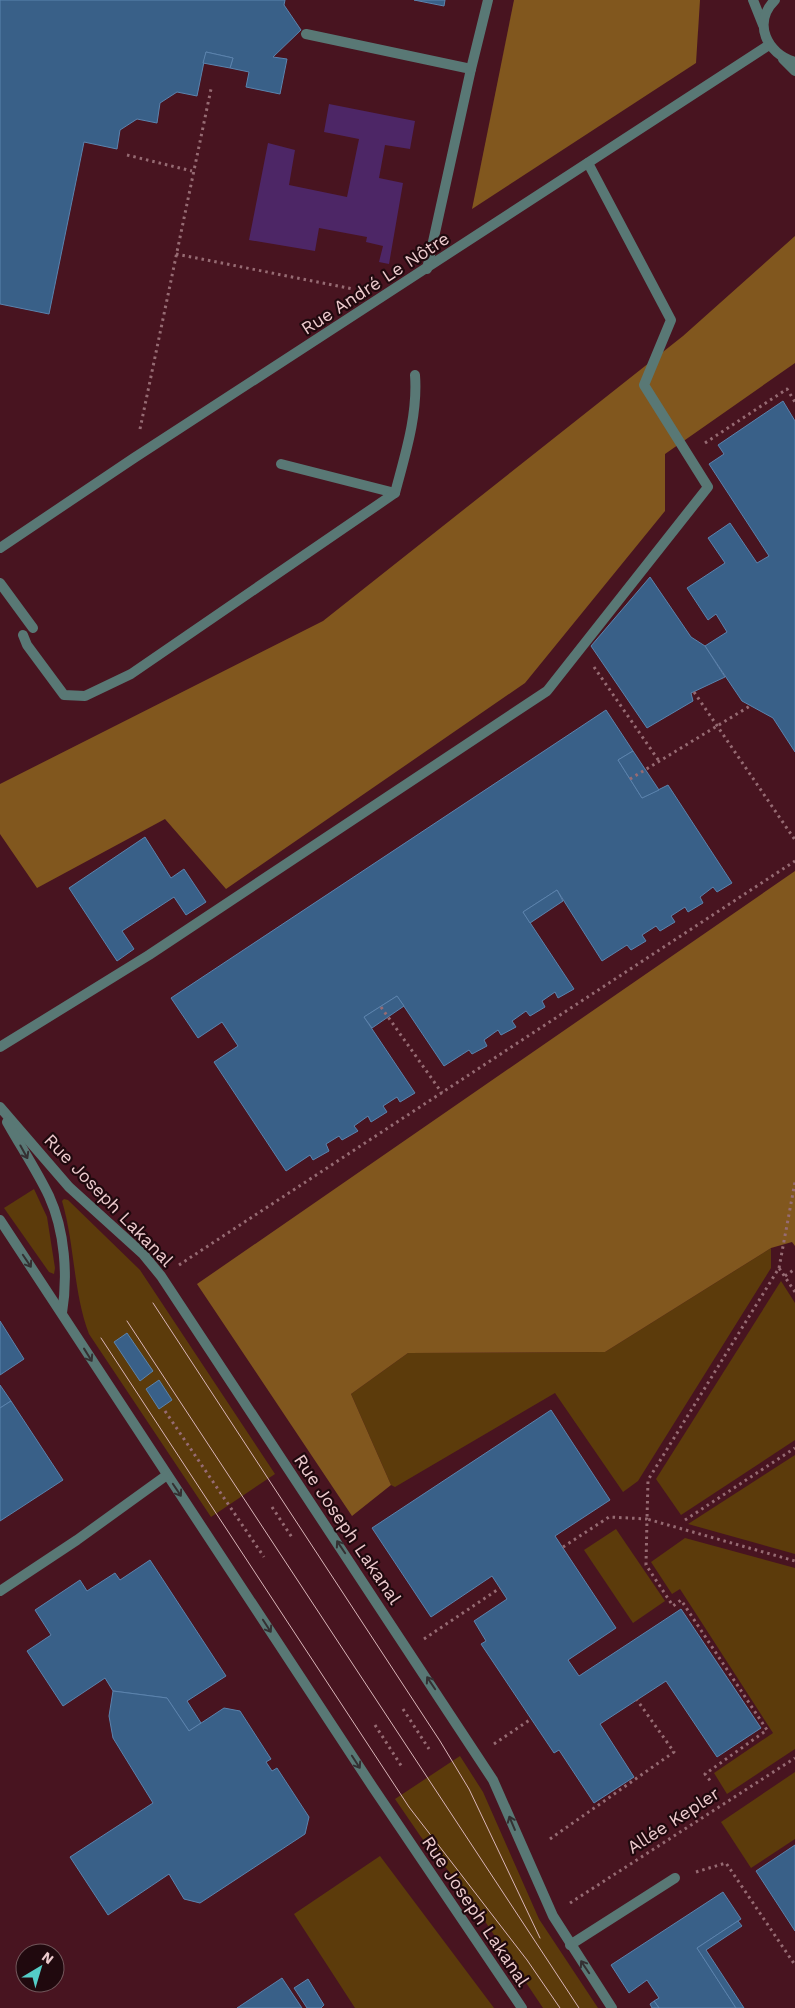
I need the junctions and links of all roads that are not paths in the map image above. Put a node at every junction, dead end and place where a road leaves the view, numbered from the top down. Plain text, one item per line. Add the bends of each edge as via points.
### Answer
1 (488, 0) edge
2 (753, 0) edge
3 (775, 0) edge
4 (764, 26) junction
5 (306, 34) dead end
6 (769, 45) junction
7 (781, 56) junction
8 (795, 62) edge
9 (471, 68) junction
10 (795, 71) edge
11 (588, 163) junction
12 (427, 269) junction
13 (415, 376) dead end
14 (281, 464) dead end
15 (395, 493) junction
16 (0, 548) edge
17 (0, 583) edge
18 (33, 628) dead end
19 (23, 635) dead end
20 (0, 1047) edge
21 (0, 1108) edge
22 (0, 1220) edge
23 (62, 1313) junction
24 (167, 1475) junction
25 (0, 1591) edge
26 (675, 1878) road end
27 (570, 1945) junction
28 (522, 2008) edge
29 (612, 2008) edge

1 - 9 street
2 - 4 street
3 - 4 street via 767,12
4 - 6 street
5 - 9 street
6 - 7 street
6 - 11 street, Rue André Le Nôtre
7 - 8 street
7 - 10 street
9 - 12 street
11 - 12 street, Rue André Le Nôtre
11 - 20 street via 671,320 644,385 708,487 547,691 149,955
12 - 16 street, Rue André Le Nôtre
13 - 15 street via 409,442
14 - 15 street
15 - 19 street via 130,674 85,696 64,695
17 - 18 street
21 -> 23 street, Rue Joseph Lakanal via 49,1197 57,1221 65,1274
27 -> 21 street, Rue Joseph Lakanal via 553,1916 489,1772 161,1276 143,1254 69,1187
22 -> 23 street
23 -> 24 street, Rue Joseph Lakanal
24 - 25 street
24 -> 28 street, Rue Joseph Lakanal
26 - 27 street
29 -> 27 street, Rue Joseph Lakanal

